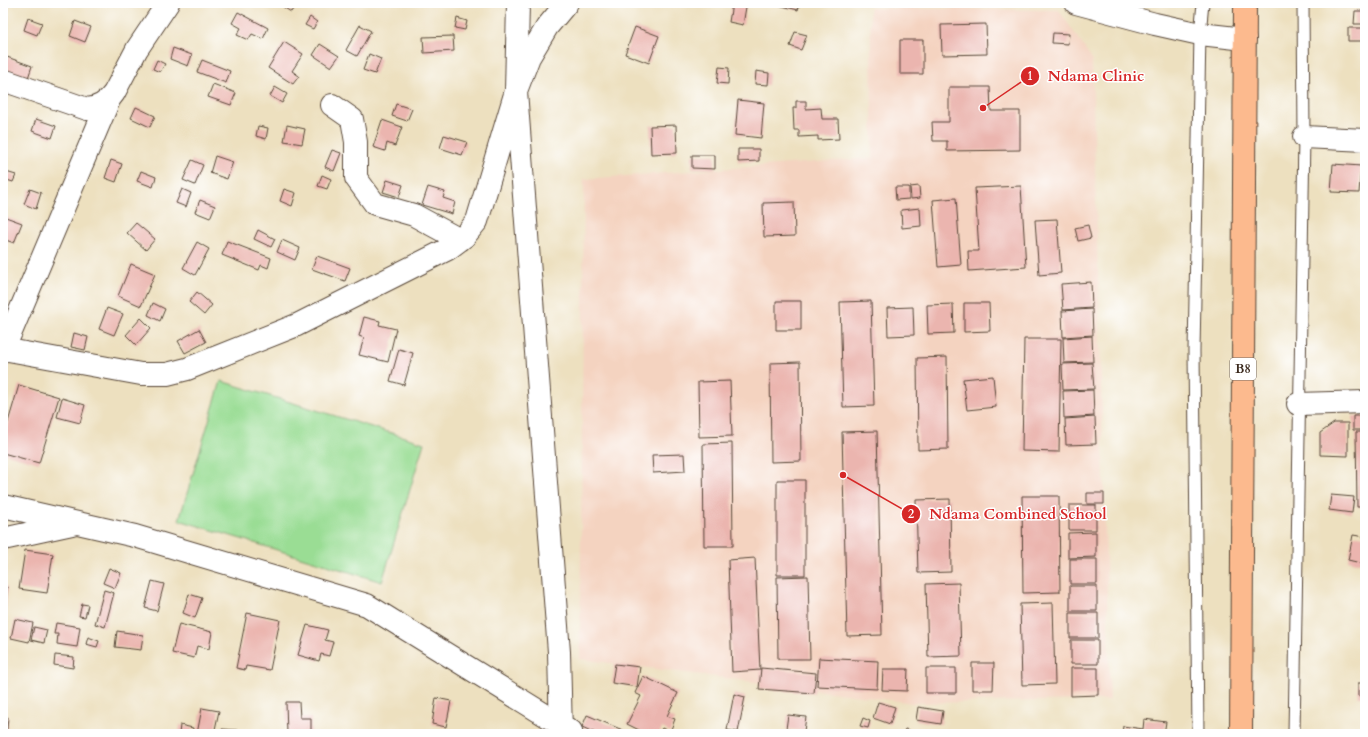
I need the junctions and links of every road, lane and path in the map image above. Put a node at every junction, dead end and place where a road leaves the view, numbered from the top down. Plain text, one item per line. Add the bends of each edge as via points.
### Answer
1 (168, 3) edge
2 (518, 3) edge
3 (567, 3) edge
4 (1076, 3) edge
5 (1203, 3) edge
6 (1245, 3) edge
7 (1303, 3) edge
8 (1200, 34) junction
9 (1245, 39) junction
10 (3, 80) edge
11 (516, 91) junction
12 (109, 100) junction
13 (332, 104) dead end
14 (1304, 137) junction
15 (1365, 140) edge
16 (460, 240) junction
17 (3, 350) edge
18 (1365, 402) edge
19 (1298, 404) junction
20 (3, 506) edge
21 (79, 523) junction
22 (3, 540) edge
23 (566, 731) edge
24 (1198, 734) edge
25 (1241, 734) edge
26 (1294, 734) edge

1 - 12 street via 137,49
2 - 11 street
3 - 11 street via 547,27 529,57
4 - 8 street
5 - 8 lane
6 - 9 highway, B8
7 - 14 lane
8 - 9 street
8 - 24 lane via 1194,351
9 - 25 highway, B8
10 - 12 street via 87,109 96,108
11 - 16 street via 477,221
11 - 23 street
12 - 17 street
13 - 16 street via 352,119 356,142 356,178 375,204 414,215
14 - 15 street
14 - 19 lane
16 - 17 street via 448,249 296,325 187,369 167,374 141,374
18 - 19 street
19 - 26 lane
20 - 21 street
21 - 22 street
21 - 23 street via 135,536 367,605

